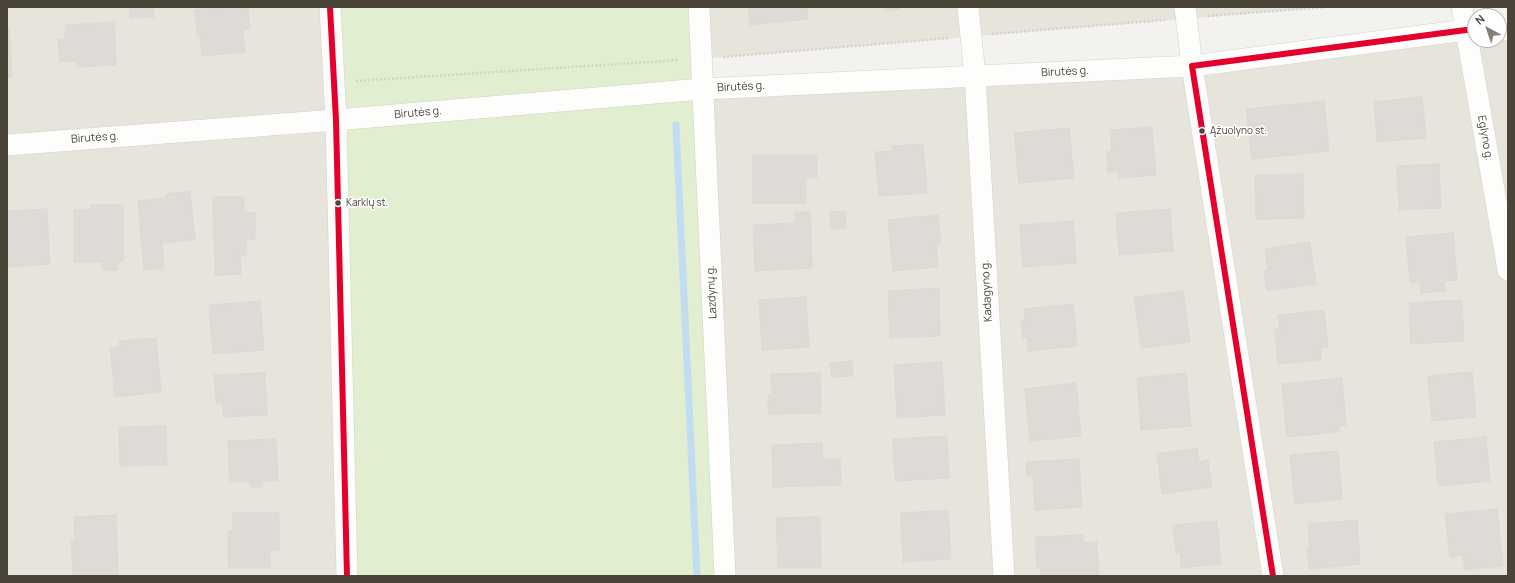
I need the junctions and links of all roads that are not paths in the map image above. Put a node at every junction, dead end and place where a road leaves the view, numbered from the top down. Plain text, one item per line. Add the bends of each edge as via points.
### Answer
1 (330, 7) edge
2 (699, 7) edge
3 (968, 7) edge
4 (1462, 7) edge
5 (1186, 12) edge
6 (1467, 20) edge
7 (1467, 31) edge
8 (1474, 48) edge
9 (1192, 66) junction
10 (975, 76) junction
11 (702, 89) junction
12 (336, 120) junction
13 (7, 145) edge
14 (1508, 270) edge
15 (347, 576) edge
16 (725, 576) edge
17 (1004, 576) edge
18 (1272, 576) edge

1 - 12 street
2 - 11 street, Lazdynų g.
3 - 10 street, Kadagyno g.
4 - 6 street, Eglyno g.
5 - 9 street
7 - 9 street, Birutės g.
8 - 14 street, Eglyno g.
9 - 10 street, Birutės g.
9 - 18 street
10 - 11 street, Birutės g.
10 - 17 street, Kadagyno g.
11 - 12 street, Birutės g.
11 - 16 street, Lazdynų g.
12 - 13 street, Birutės g.
12 - 15 street

